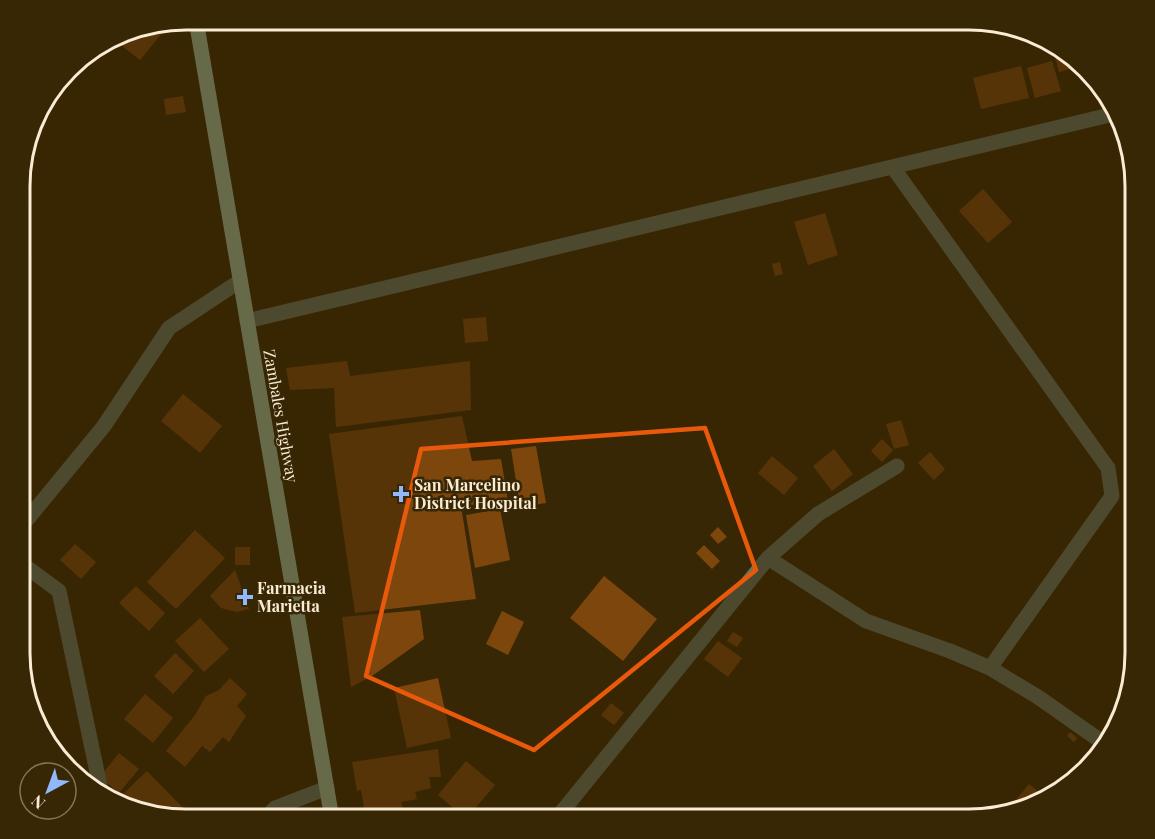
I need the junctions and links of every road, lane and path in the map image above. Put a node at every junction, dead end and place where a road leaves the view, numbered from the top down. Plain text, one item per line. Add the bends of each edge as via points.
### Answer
1 (198, 30) edge
2 (1108, 116) edge
3 (894, 168) junction
4 (240, 281) junction
5 (247, 321) junction
6 (897, 466) dead end
7 (30, 516) edge
8 (768, 558) junction
9 (30, 570) edge
10 (990, 668) junction
11 (1099, 739) edge
12 (99, 782) edge
13 (327, 788) junction
14 (273, 809) edge
15 (330, 809) edge
16 (564, 809) edge

1 - 4 main road, Zambales Highway
2 - 3 street
3 - 5 street
3 - 10 street via 1108,468 1112,496
4 - 5 main road, Zambales Highway
4 - 7 street via 169,328 104,426
5 - 13 main road, Zambales Highway
6 - 8 street via 818,514
8 - 10 street via 866,621
8 - 16 street
9 - 12 street via 59,591
10 - 11 street
13 - 14 street
13 - 15 main road, Zambales Highway

